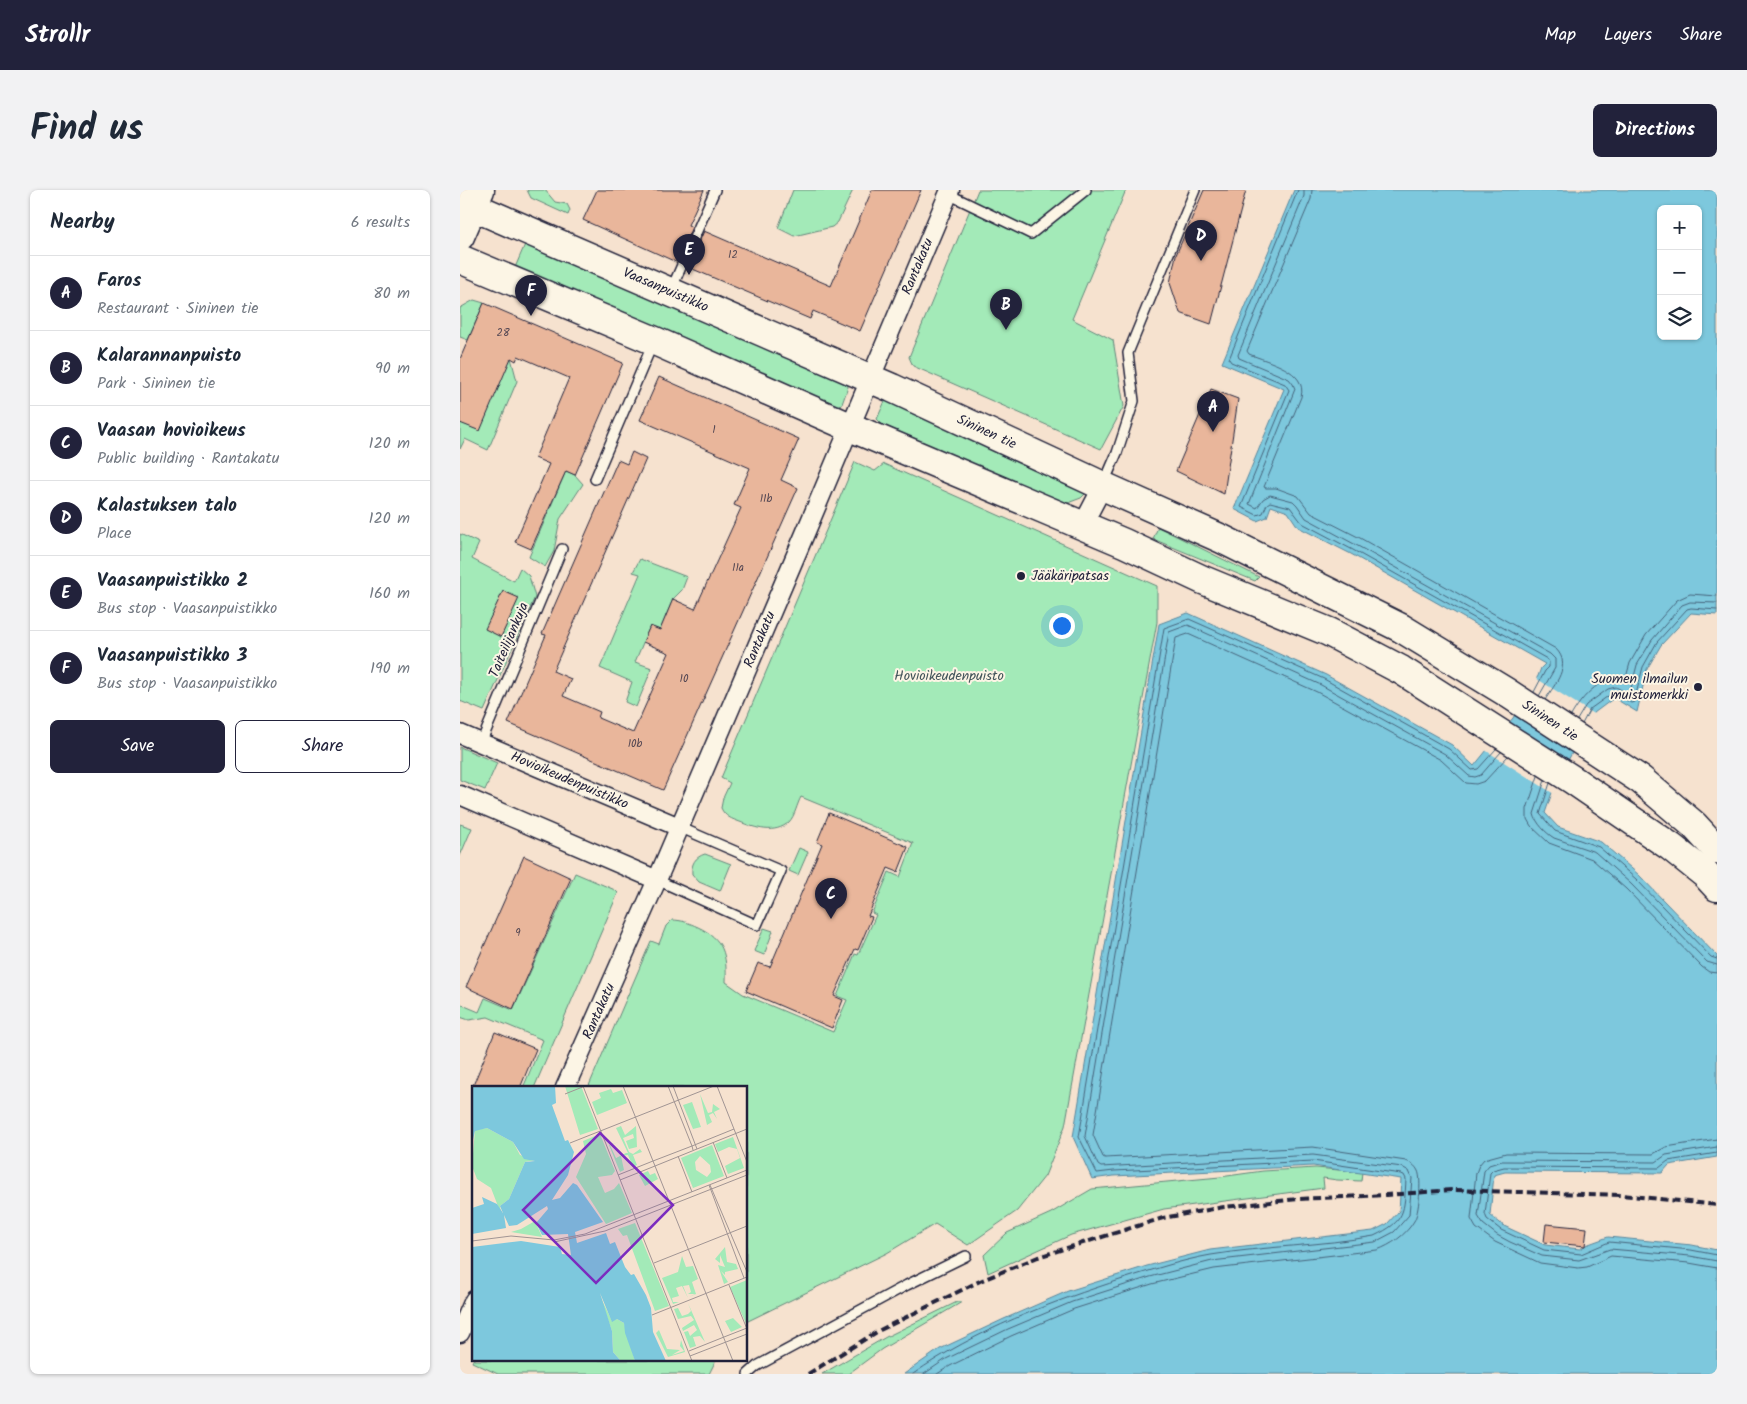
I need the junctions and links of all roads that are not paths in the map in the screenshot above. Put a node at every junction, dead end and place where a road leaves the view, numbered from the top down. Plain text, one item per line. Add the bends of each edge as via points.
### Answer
1 (715, 190) edge
2 (1086, 190) edge
3 (1195, 190) edge
4 (949, 192) edge
5 (471, 199) edge
6 (460, 236) edge
7 (460, 259) edge
8 (670, 292) junction
9 (654, 341) junction
10 (870, 378) junction
11 (850, 427) junction
12 (595, 479) dead end
13 (1103, 486) junction
14 (1082, 526) junction
15 (562, 549) dead end
16 (460, 734) edge
17 (481, 743) junction
18 (460, 795) edge
19 (679, 827) junction
20 (1717, 850) edge
21 (657, 880) junction
22 (1717, 887) edge
23 (566, 1086) edge
24 (966, 1256) dead end
25 (472, 1305) edge
26 (460, 1333) edge
27 (748, 1374) edge

1 - 8 lane
2 - 4 lane via 1031,234
3 - 13 lane via 1128,353 1134,401
4 - 10 street, Rantakatu
5 - 6 main road
5 - 8 main road, Vaasanpuistikko
7 - 9 main road
8 - 10 main road, Vaasanpuistikko
9 - 11 main road
9 - 12 lane
10 - 11 street, Rantakatu
10 - 13 main road, Sininen tie
11 - 14 main road
11 - 19 street, Rantakatu
13 - 14 street
13 - 20 main road, Sininen tie via 1222,539 1401,628 1641,780 1694,825
14 - 22 main road via 1329,632 1401,670 1573,780 1670,847
15 - 17 lane, Taiteilijankuja
16 - 17 street, Hovioikeudenpuistikko
17 - 19 street, Hovioikeudenpuistikko
18 - 21 street
19 - 21 street, Rantakatu
19 - 21 lane via 781,871 757,925
21 - 23 street, Rantakatu
24 - 27 lane via 757,1366
25 - 26 street

